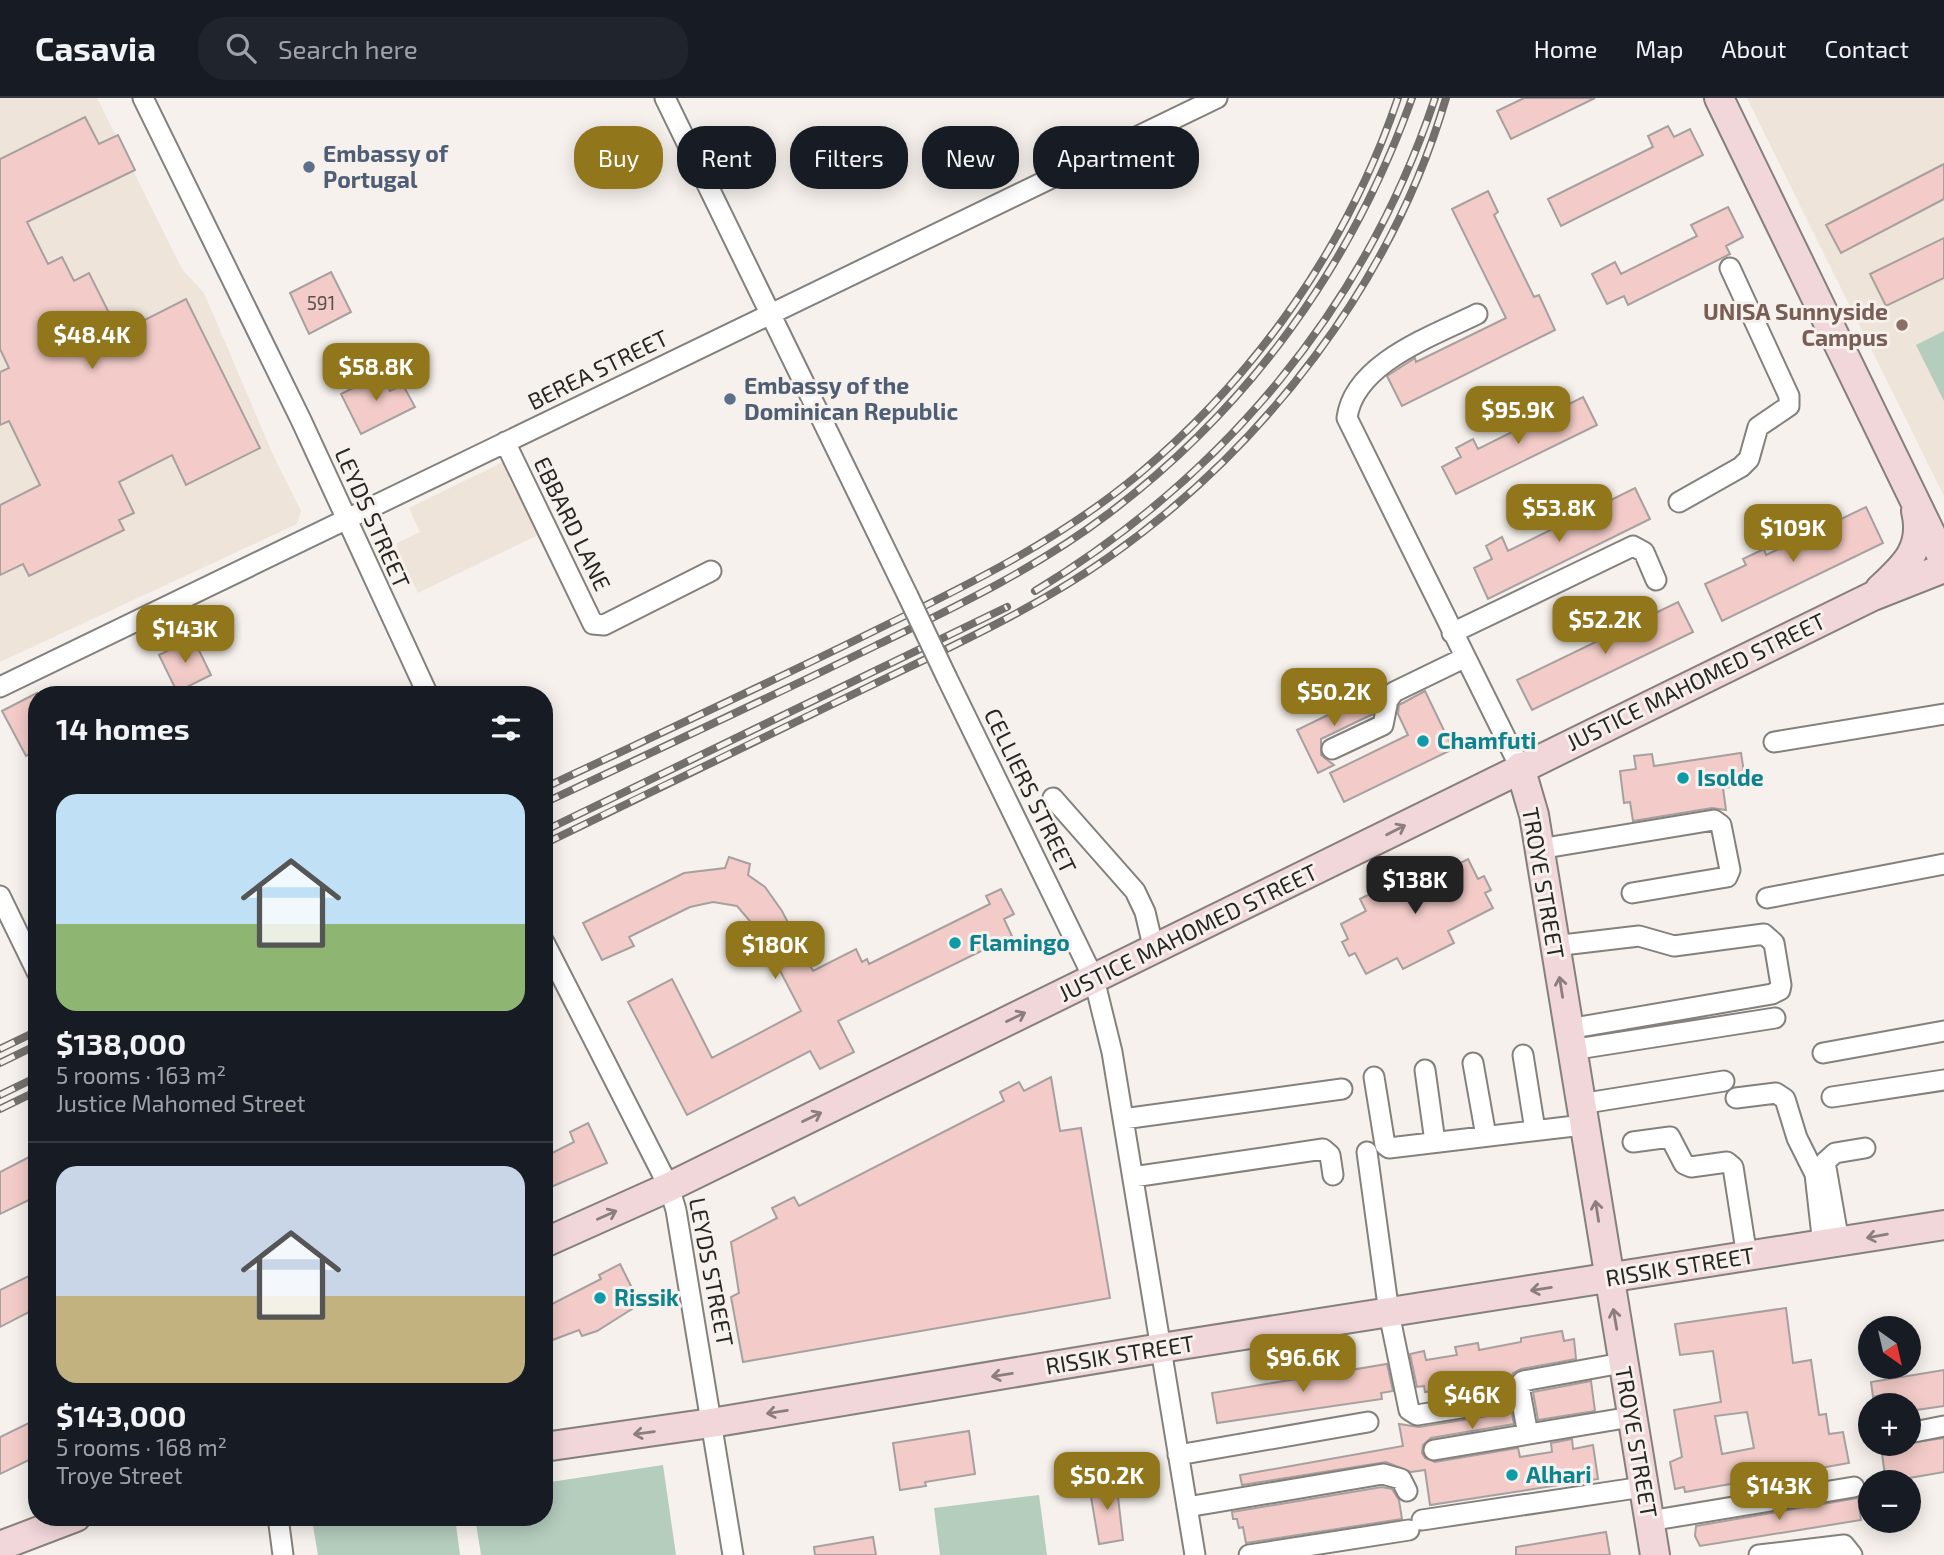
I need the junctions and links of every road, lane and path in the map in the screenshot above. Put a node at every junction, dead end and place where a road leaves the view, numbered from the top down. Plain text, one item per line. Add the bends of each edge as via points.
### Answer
1 (143, 98) edge
2 (666, 98) edge
3 (1217, 98) edge
4 (1718, 98) edge
5 (1194, 103) edge
6 (1730, 268) dead end
7 (772, 313) junction
8 (1477, 314) dead end
9 (505, 442) junction
10 (1910, 486) junction
11 (1679, 502) dead end
12 (345, 519) junction
13 (1944, 561) edge
14 (1944, 568) edge
15 (711, 572) dead end
16 (1656, 580) dead end
17 (1873, 596) junction
18 (1452, 633) junction
19 (1464, 657) junction
20 (424, 686) edge
21 (0, 687) edge
22 (1944, 714) edge
23 (1774, 742) dead end
24 (1332, 749) dead end
25 (1520, 767) junction
26 (1053, 799) dead end
27 (1539, 849) junction
28 (1944, 864) edge
29 (1632, 893) dead end
30 (0, 896) edge
31 (1767, 898) dead end
32 (1554, 946) junction
33 (1154, 950) junction
34 (28, 954) edge
35 (553, 960) edge
36 (1094, 979) junction
37 (1775, 1018) dead end
38 (1944, 1031) edge
39 (1569, 1040) junction
40 (1823, 1053) dead end
41 (1523, 1055) dead end
42 (1474, 1063) dead end
43 (1424, 1070) dead end
44 (1374, 1077) dead end
45 (1724, 1080) dead end
46 (1944, 1080) edge
47 (1342, 1088) dead end
48 (1832, 1097) dead end
49 (1737, 1098) dead end
50 (1582, 1114) junction
51 (1123, 1119) junction
52 (1535, 1130) junction
53 (1486, 1136) junction
54 (1633, 1142) dead end
55 (1435, 1143) junction
56 (1865, 1148) dead end
57 (1367, 1152) dead end
58 (1333, 1175) dead end
59 (1133, 1177) junction
60 (669, 1187) junction
61 (1944, 1225) edge
62 (553, 1239) edge
63 (1831, 1244) junction
64 (1747, 1257) junction
65 (1608, 1279) junction
66 (1389, 1313) junction
67 (1161, 1348) junction
68 (1622, 1363) junction
69 (1490, 1385) dead end
70 (1632, 1417) junction
71 (1368, 1422) dead end
72 (711, 1423) junction
73 (1526, 1424) dead end
74 (1944, 1426) edge
75 (1921, 1431) edge
76 (553, 1446) edge
77 (1434, 1450) dead end
78 (1178, 1455) junction
79 (1822, 1482) dead end
80 (1854, 1487) dead end
81 (1407, 1491) dead end
82 (1187, 1507) junction
83 (1646, 1507) junction
84 (28, 1515) edge
85 (52, 1526) edge
86 (279, 1526) edge
87 (0, 1527) edge
88 (0, 1546) edge
89 (284, 1555) edge
90 (733, 1555) edge
91 (1195, 1555) edge
92 (1249, 1555) edge
93 (1655, 1555) edge
94 (1759, 1555) edge
95 (1852, 1555) edge

1 - 12 street, LEYDS STREET
2 - 7 street, CELLIERS STREET
3 - 5 street, BEREA STREET
4 - 10 main road
5 - 7 street, BEREA STREET
6 - 11 street via 1789,396 1788,406 1758,427 1749,459 1741,467
7 - 9 street, BEREA STREET
7 - 36 street, CELLIERS STREET, bridge
8 - 18 street, TROYE STREET via 1385,360 1351,399 1347,418
9 - 12 street, BEREA STREET
9 - 15 street, EBBARD LANE via 593,624 604,625
10 - 13 main road
10 - 17 main road via 1919,529 1916,548
12 - 20 street, LEYDS STREET
12 - 21 street, BEREA STREET
14 - 17 main road, JUSTICE MAHOMED STREET
16 - 18 street via 1644,552 1633,546
17 - 25 main road, JUSTICE MAHOMED STREET
18 - 19 street, TROYE STREET
19 - 24 street via 1394,692 1383,725
19 - 25 street, TROYE STREET
22 - 23 street
25 - 27 main road, TROYE STREET
33 -> 25 main road, JUSTICE MAHOMED STREET
26 - 33 street via 1135,891
27 - 29 street via 1714,820 1721,825 1730,870 1727,877
27 - 32 main road, TROYE STREET
28 - 31 street
30 - 34 street
39 -> 32 main road, TROYE STREET
32 - 39 street via 1639,936 1674,946 1765,934 1773,943 1781,985 1772,994
33 - 36 main road, JUSTICE MAHOMED STREET
35 - 60 street, LEYDS STREET
36 - 51 street, CELLIERS STREET
60 -> 36 main road, JUSTICE MAHOMED STREET
37 - 39 street
38 - 40 street
39 - 50 main road, TROYE STREET
41 - 52 street
42 - 53 street
43 - 55 street
44 - 55 street via 1387,1147
45 - 50 street
46 - 48 street
47 - 51 street
49 - 63 street via 1782,1094 1815,1174
50 - 52 street
65 -> 50 main road, TROYE STREET
51 - 59 street, CELLIERS STREET
52 - 53 street
53 - 55 street
54 - 64 street via 1670,1137 1684,1164 1724,1162 1733,1167
56 - 63 street via 1835,1153 1825,1162
57 - 66 street
58 - 59 street via 1330,1155 1324,1149
59 - 67 street, CELLIERS STREET
62 -> 60 main road, JUSTICE MAHOMED STREET
60 - 72 street, LEYDS STREET via 679,1219
61 -> 63 main road, RISSIK STREET
63 - 64 main road, RISSIK STREET
64 - 65 main road, RISSIK STREET
65 -> 66 main road, RISSIK STREET
68 -> 65 main road, TROYE STREET
66 - 67 main road, RISSIK STREET
66 - 69 street via 1407,1406 1413,1415 1485,1404
67 -> 72 main road, RISSIK STREET
67 - 78 street, CELLIERS STREET
68 - 70 main road, TROYE STREET
68 - 73 street via 1524,1381 1519,1386
70 - 77 street
70 - 83 main road, TROYE STREET
71 - 78 street
72 -> 76 main road, RISSIK STREET
72 - 90 street, LEYDS STREET
74 - 75 street
78 - 82 street, CELLIERS STREET
79 - 83 street
80 - 83 street
81 - 82 street via 1401,1479 1383,1474
82 - 91 street, CELLIERS STREET
83 - 92 street via 1415,1525
83 - 93 main road, TROYE STREET
84 - 87 main road
85 - 88 main road
86 - 89 street
94 - 95 street via 1844,1545

